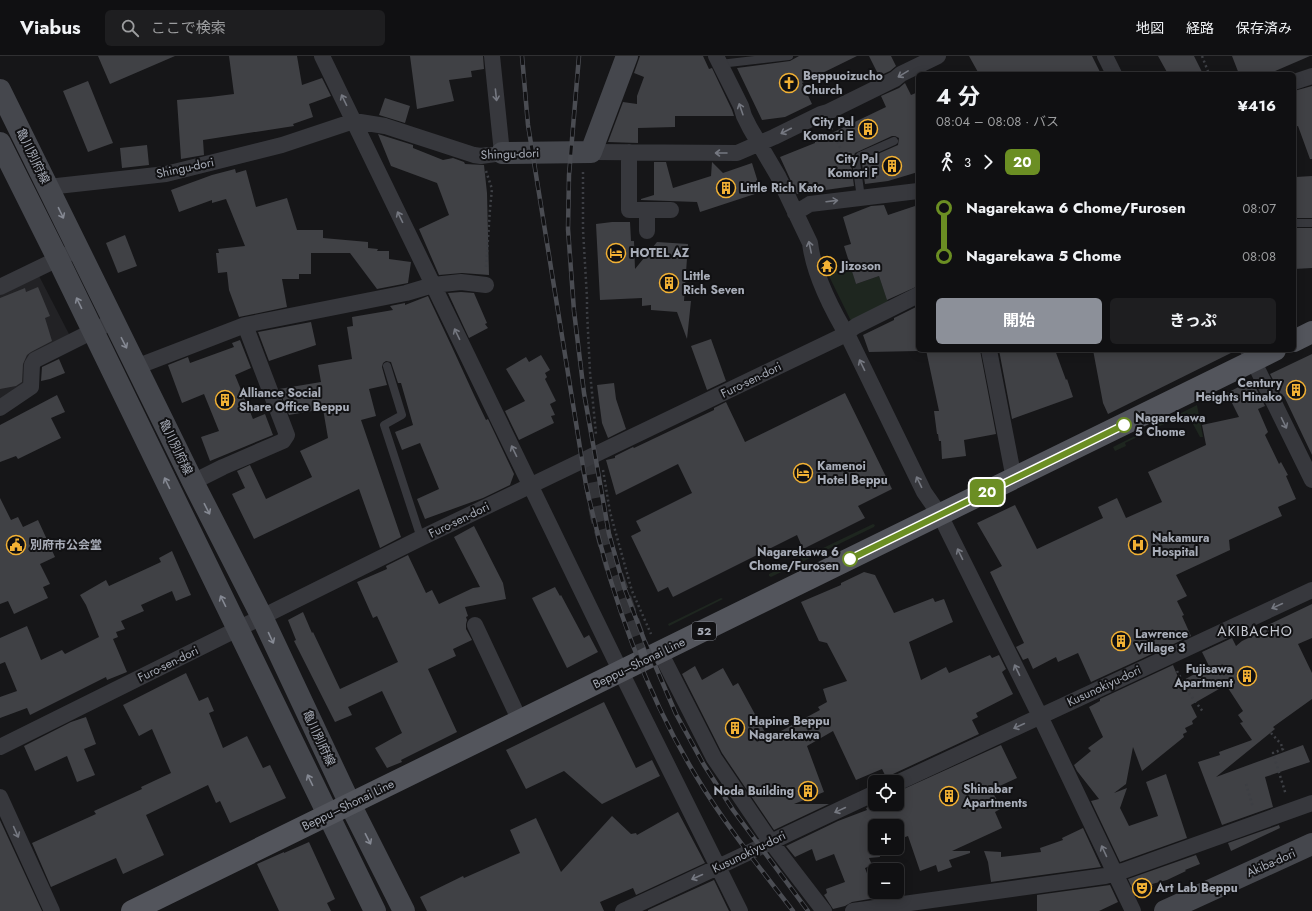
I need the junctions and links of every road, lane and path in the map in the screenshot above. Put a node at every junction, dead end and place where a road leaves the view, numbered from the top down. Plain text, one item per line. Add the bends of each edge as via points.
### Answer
1 (322, 56) edge
2 (492, 56) edge
3 (628, 56) edge
4 (789, 56) edge
5 (938, 56) edge
6 (1105, 56) edge
7 (1202, 56) edge
8 (718, 60) edge
9 (1113, 72) edge
10 (1208, 72) edge
11 (1312, 76) edge
12 (1296, 81) edge
13 (0, 90) edge
14 (354, 121) junction
15 (830, 127) dead end
16 (894, 141) dead end
17 (0, 143) edge
18 (758, 144) junction
19 (629, 152) junction
20 (502, 153) junction
21 (481, 156) junction
22 (587, 160) junction
23 (856, 162) junction
24 (48, 187) junction
25 (916, 191) edge
26 (861, 198) junction
27 (648, 210) junction
28 (671, 210) dead end
29 (796, 213) junction
30 (1296, 223) edge
31 (1312, 223) edge
32 (647, 231) dead end
33 (78, 249) junction
34 (58, 259) junction
35 (434, 285) junction
36 (486, 285) joint
37 (0, 288) edge
38 (916, 296) edge
39 (113, 321) junction
40 (245, 325) junction
41 (93, 331) junction
42 (1312, 332) edge
43 (846, 333) junction
44 (1296, 340) edge
45 (989, 352) edge
46 (1265, 352) edge
47 (1250, 355) edge
48 (136, 366) junction
49 (387, 366) dead end
50 (0, 408) edge
51 (600, 453) junction
52 (1014, 479) junction
53 (1312, 480) edge
54 (193, 482) junction
55 (531, 486) junction
56 (940, 515) junction
57 (421, 538) junction
58 (1312, 590) edge
59 (262, 617) junction
60 (475, 625) dead end
61 (237, 630) junction
62 (660, 652) junction
63 (1170, 656) junction
64 (621, 672) junction
65 (1204, 713) dead end
66 (1040, 716) junction
67 (520, 721) junction
68 (1272, 732) dead end
69 (0, 747) edge
70 (904, 780) edge
71 (1246, 784) dead end
72 (868, 796) edge
73 (0, 797) edge
74 (1312, 803) edge
75 (350, 804) junction
76 (1291, 811) junction
77 (328, 815) junction
78 (1258, 823) junction
79 (770, 842) junction
80 (1312, 844) edge
81 (718, 868) junction
82 (1115, 873) junction
83 (52, 911) edge
84 (132, 911) edge
85 (374, 911) edge
86 (404, 911) edge
87 (623, 911) edge
88 (740, 911) edge
89 (824, 911) edge
90 (853, 911) edge
91 (1133, 911) edge
92 (1165, 911) edge

14 -> 1 street
2 -> 20 street
3 - 22 main road
4 - 8 lane
5 -> 18 street, Shingu-dori via 835,109
6 - 9 street
7 - 10 path
18 -> 8 street
11 - 12 street
13 - 24 main road, 亀川別府線
14 - 21 street, Shingu-dori via 385,126
14 - 24 street, Shingu-dori via 282,145 166,174
35 -> 14 street
15 - 23 path via 846,162
16 - 23 lane via 860,156
17 - 34 main road, 亀川別府線
18 -> 19 street, Shingu-dori via 737,153
18 - 29 street via 778,176
19 - 22 street, Shingu-dori
19 - 27 street via 629,210
20 - 21 street, Shingu-dori
20 - 22 main road, Shingu-dori
21 - 36 path via 492,189
22 - 51 path via 583,230 590,372
23 - 26 lane
24 -> 33 main road, 亀川別府線
25 - 26 street
29 -> 26 street via 810,204
27 - 28 street
27 - 32 street
43 -> 29 street via 816,272 810,244
30 - 31 lane
33 - 34 street
33 - 39 main road, 亀川別府線
34 - 37 street
41 -> 34 main road, 亀川別府線
35 - 36 street via 462,282
35 - 40 street via 406,293
55 -> 35 street
38 - 43 street, Furo-sen-dori
39 - 41 street
39 -> 48 main road, 亀川別府線
40 - 48 street
40 - 54 street via 287,435 283,441
41 - 50 street via 35,360 32,364 31,387
61 -> 41 main road, 亀川別府線
42 - 44 main road
43 - 51 street, Furo-sen-dori
56 -> 43 street via 924,492
45 - 52 street
46 - 47 main road, Beppu–Shonai Line / 52
47 - 52 main road, Beppu–Shonai Line / 52
47 -> 53 street
48 - 54 main road, 亀川別府線
49 - 57 lane via 402,415 384,425
51 - 55 street, Furo-sen-dori
51 - 62 path via 610,512 632,591
52 - 56 main road, Beppu–Shonai Line / 52
54 -> 59 main road, 亀川別府線
55 - 57 street, Furo-sen-dori
55 - 64 street
56 - 62 main road, Beppu–Shonai Line / 52
66 -> 56 street
57 - 59 street, Furo-sen-dori
58 -> 63 street, Kusunokiyu-dori
59 - 61 street, Furo-sen-dori
59 -> 75 main road, 亀川別府線
60 - 67 street
61 - 69 street, Furo-sen-dori
77 -> 61 main road, 亀川別府線
62 - 64 main road, Beppu–Shonai Line / 52
62 - 79 street via 714,758
63 - 65 path via 1188,692
63 - 66 street, Kusunokiyu-dori
64 - 67 main road, Beppu–Shonai Line / 52
64 - 81 street
66 -> 70 street, Kusunokiyu-dori
82 -> 66 street
67 - 75 main road, Beppu–Shonai Line / 52
68 - 76 path via 1283,749 1273,753
71 - 78 path
72 -> 79 street, Kusunokiyu-dori
73 -> 83 street
74 - 76 street
75 - 77 main road, Beppu–Shonai Line / 52
75 -> 86 main road, 亀川別府線
76 - 78 street
77 - 84 main road, Beppu–Shonai Line / 52
77 - 85 main road, 亀川別府線
78 - 82 street
79 - 81 street, Kusunokiyu-dori
79 - 89 street
80 - 92 main road, Akiba-dori
81 -> 87 street, Kusunokiyu-dori
81 - 88 street
82 - 90 street
82 - 91 street

